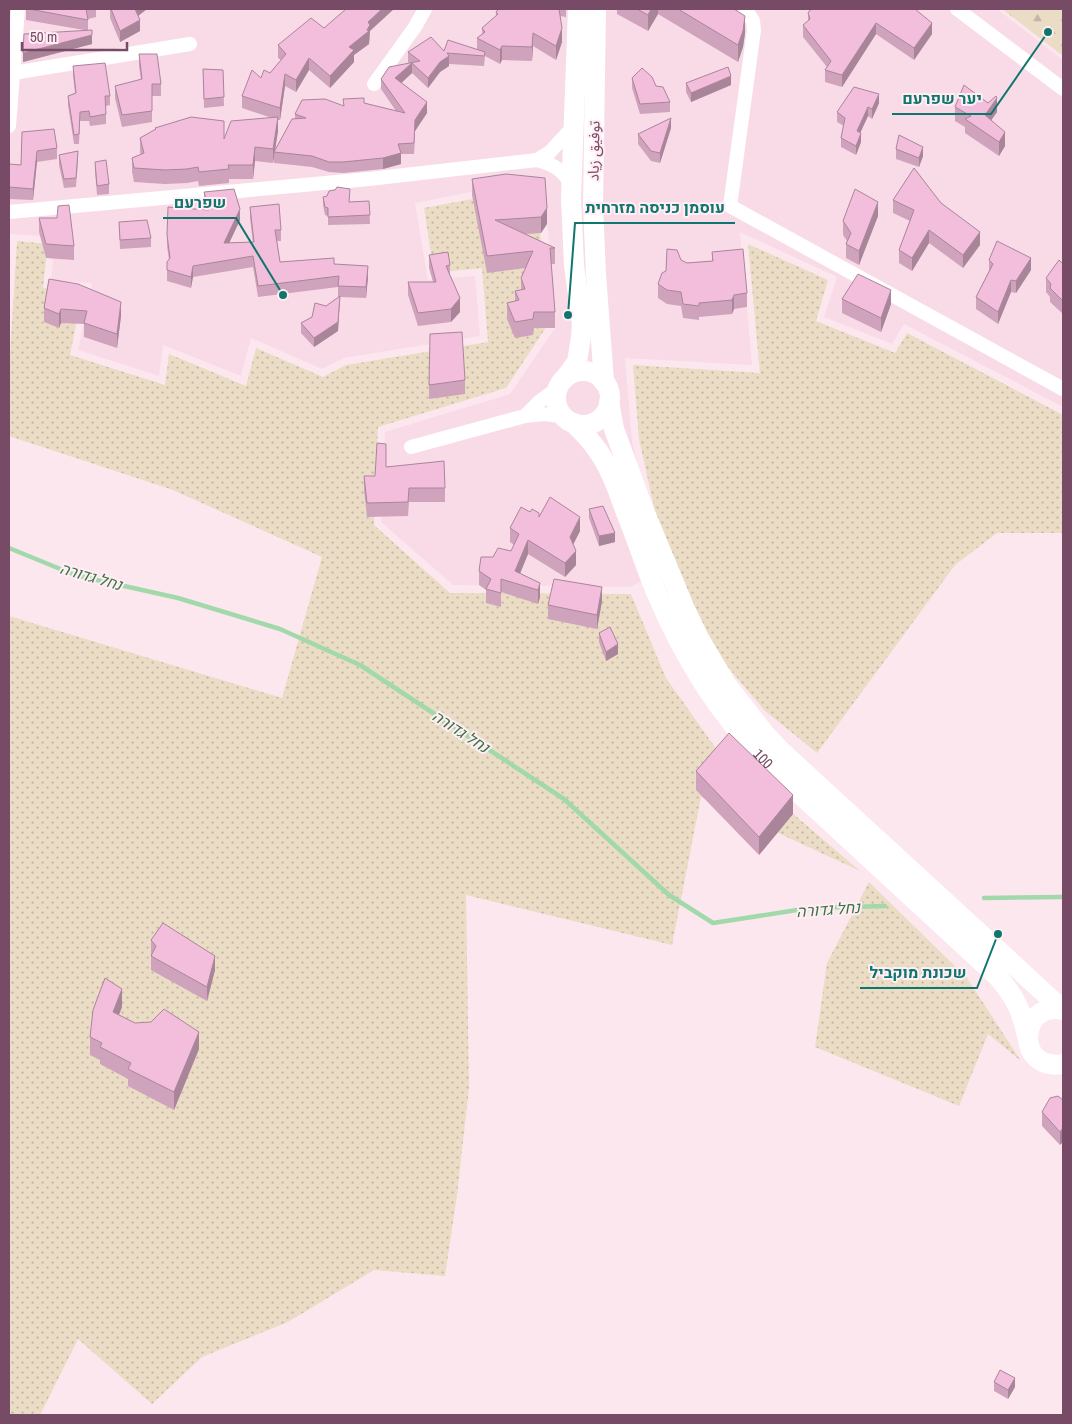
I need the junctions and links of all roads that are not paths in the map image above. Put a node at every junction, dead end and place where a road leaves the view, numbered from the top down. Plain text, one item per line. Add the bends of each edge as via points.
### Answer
1 (18, 9) edge
2 (425, 9) edge
3 (578, 9) edge
4 (596, 9) edge
5 (745, 9) edge
6 (957, 9) edge
7 (190, 44) dead end
8 (13, 73) junction
9 (374, 84) dead end
10 (1063, 89) edge
11 (9, 126) edge
12 (573, 127) junction
13 (537, 160) junction
14 (572, 185) junction
15 (9, 212) edge
16 (562, 382) junction
17 (604, 382) junction
18 (1063, 388) edge
19 (610, 402) junction
20 (525, 416) junction
21 (570, 421) junction
22 (411, 447) dead end
23 (1063, 1010) edge
24 (1028, 1036) junction
25 (1061, 1066) edge

1 - 8 street
2 - 9 street
3 - 12 main road, توفيق زياد
4 - 17 main road, توفيق زياد via 593,205
5 - 18 street via 753,21 754,30 730,206
6 - 10 street
7 - 8 street
8 - 11 street
12 - 13 street via 550,152
12 - 14 main road, توفيق زياد
13 - 14 street via 562,171
13 - 15 street via 360,180
14 - 16 main road, توفيق زياد via 574,265 582,331 577,362
16 - 17 main road via 573,373 582,371 598,376
16 - 20 street
16 - 21 main road via 556,398 557,406
17 - 19 main road
19 - 21 main road via 597,421 589,424
19 - 23 main road, 100 via 614,429 685,609 711,660 745,710 782,750
20 - 21 street via 555,415
20 - 22 street
21 - 24 main road, 100 via 602,457 668,619 692,666 719,708 753,750 998,977 1018,1004
23 - 24 main road via 1048,1010 1040,1014 1029,1027
24 - 25 main road, 100 via 1032,1053 1039,1060

